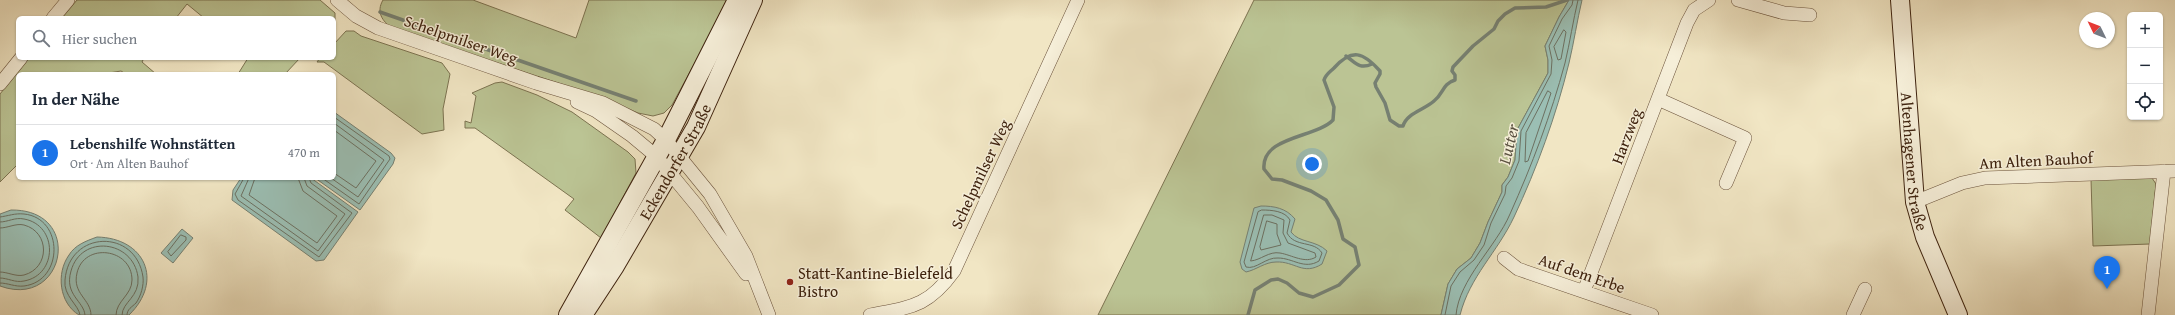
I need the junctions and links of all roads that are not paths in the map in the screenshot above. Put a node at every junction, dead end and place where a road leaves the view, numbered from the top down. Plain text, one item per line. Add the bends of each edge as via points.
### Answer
1 (68, 0) edge
2 (336, 0) edge
3 (737, 0) edge
4 (753, 0) edge
5 (1078, 0) edge
6 (1709, 0) edge
7 (1738, 0) edge
8 (1900, 0) edge
9 (1810, 15) dead end
10 (55, 16) edge
11 (19, 60) edge
12 (536, 83) junction
13 (0, 84) edge
14 (1658, 99) junction
15 (666, 140) junction
16 (656, 156) junction
17 (679, 158) junction
18 (2169, 171) edge
19 (670, 174) junction
20 (1726, 183) dead end
21 (1915, 202) junction
22 (1504, 258) dead end
23 (1865, 289) dead end
24 (1584, 291) junction
25 (769, 314) edge
26 (568, 315) edge
27 (583, 315) edge
28 (870, 315) edge
29 (1652, 315) edge
30 (1853, 315) edge
31 (1958, 315) edge
32 (2148, 315) edge

1 - 10 street
2 - 12 street, Schelpmilser Weg via 356,16 378,28
3 - 15 main road, Eckendorfer Straße
4 - 17 main road, Eckendorfer Straße via 696,127
5 - 28 street, Schelpmilser Weg via 954,271 944,285 922,304
6 - 14 street, Harzweg via 1690,16
7 - 9 street via 1784,13
8 - 21 main road, Altenhagener Straße
11 - 13 street
12 - 15 street, Schelpmilser Weg via 603,103 654,129
12 - 16 street, Schelpmilser Weg via 596,111
14 - 20 street via 1745,138
14 - 24 street, Harzweg
15 - 16 main road, Eckendorfer Straße
15 - 17 street, Schelpmilser Weg
16 - 19 street, Schelpmilser Weg
16 - 26 main road, Eckendorfer Straße via 602,258
17 - 19 main road, Eckendorfer Straße
17 - 25 street, Schelpmilser Weg via 710,194 746,256
18 - 21 street, Am Alten Bauhof via 1985,178 1962,183
18 - 32 street, Am Alten Bauhof
19 - 25 street, Schelpmilser Weg via 740,262
19 - 27 main road, Eckendorfer Straße
21 - 31 main road, Altenhagener Straße via 1925,237
22 - 24 street, Auf dem Erbe via 1518,269
23 - 30 street
24 - 29 street, Auf dem Erbe

